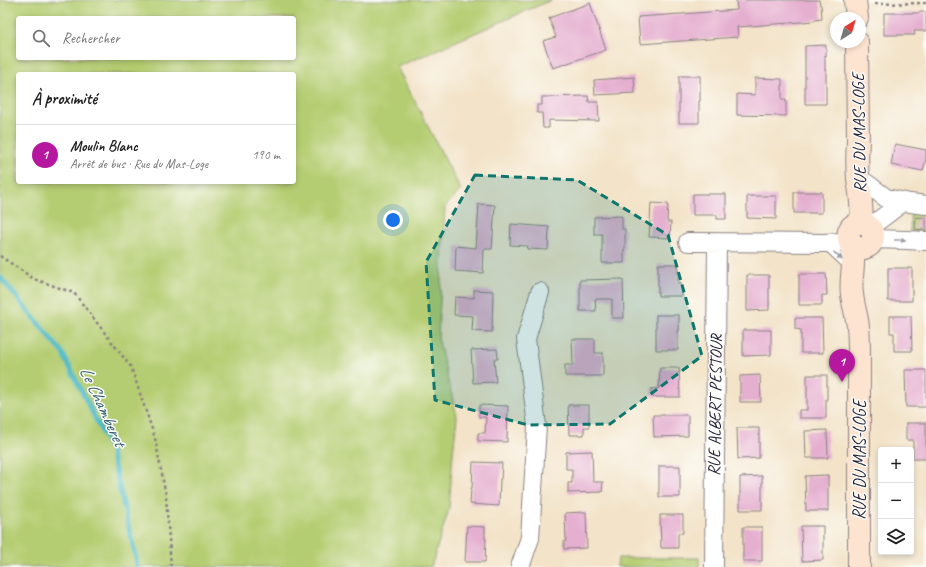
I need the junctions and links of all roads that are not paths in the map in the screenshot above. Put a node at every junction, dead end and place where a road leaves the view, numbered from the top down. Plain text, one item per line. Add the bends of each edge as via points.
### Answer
1 (857, 48) edge
2 (858, 176) junction
3 (903, 202) junction
4 (926, 205) edge
5 (862, 236) junction
6 (926, 241) edge
7 (688, 242) dead end
8 (716, 243) junction
9 (824, 243) junction
10 (852, 269) junction
11 (540, 292) dead end
12 (858, 328) junction
13 (520, 567) edge
14 (714, 567) edge
15 (859, 567) edge

1 - 2 main road, RUE DU MAS-LOGE
2 - 3 street via 886,198
2 - 5 main road, RUE DU MAS-LOGE
3 - 4 street
3 - 5 street
5 -> 6 street
5 - 9 street
5 - 10 main road, RUE DU MAS-LOGE via 853,256
5 - 12 main road, RUE DU MAS-LOGE via 866,259 865,295
7 - 8 street
8 - 9 street
8 - 14 street, RUE ALBERT PESTOUR
9 -> 10 lane
10 - 12 main road, RUE DU MAS-LOGE via 851,293
11 - 13 street via 526,339 536,426 530,538
12 - 15 main road, RUE DU MAS-LOGE

